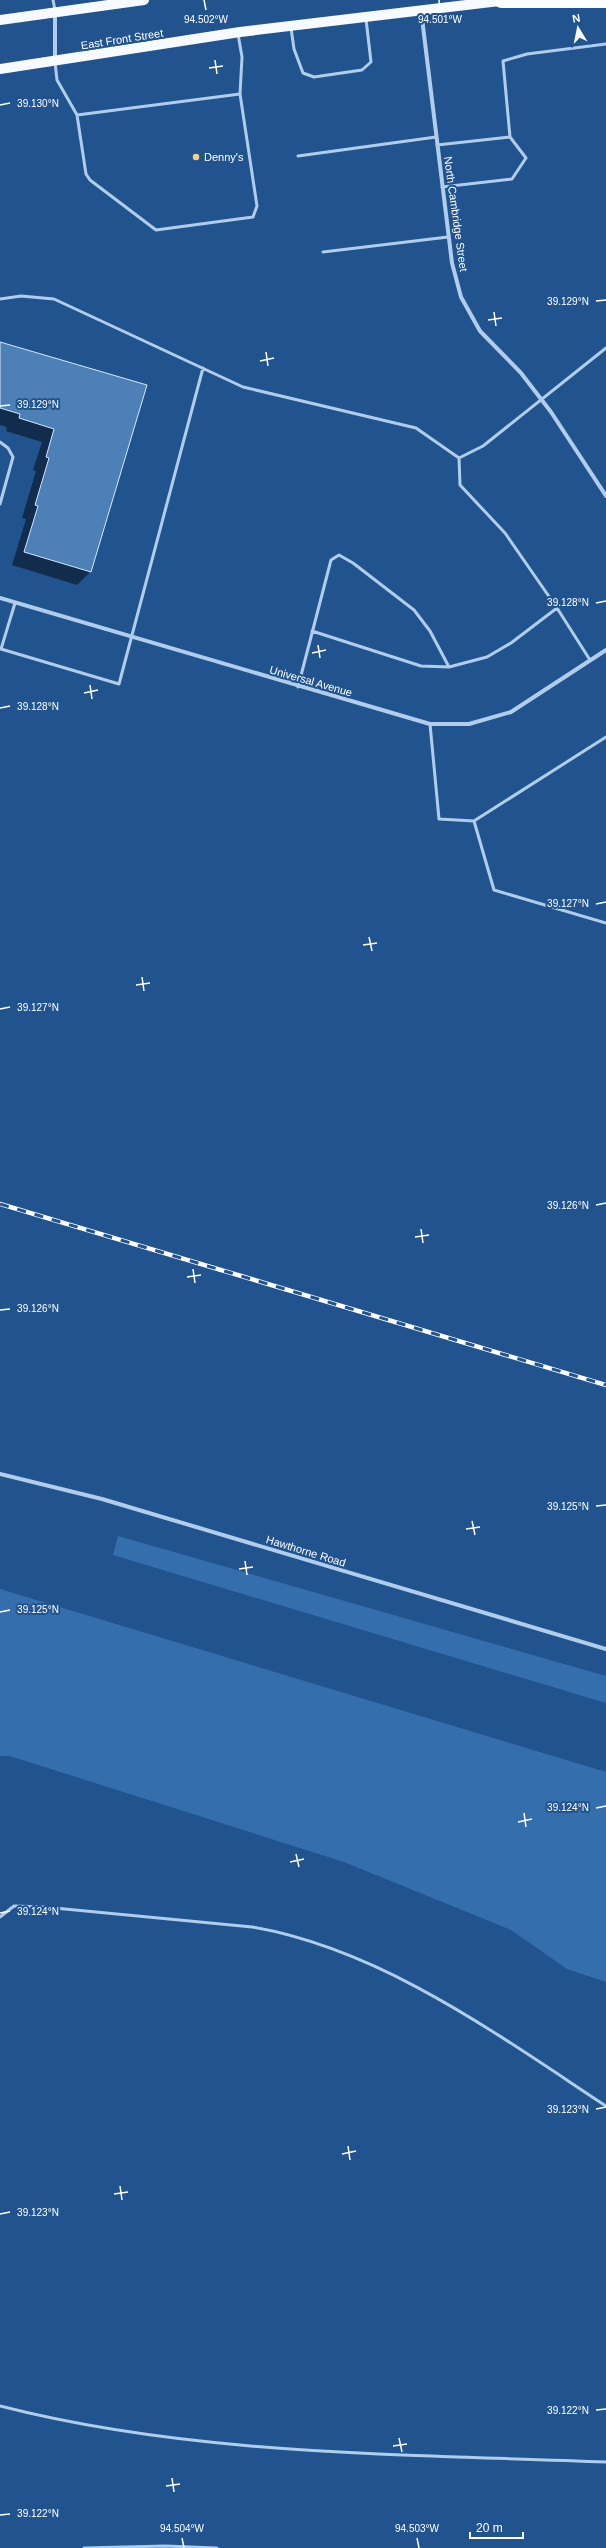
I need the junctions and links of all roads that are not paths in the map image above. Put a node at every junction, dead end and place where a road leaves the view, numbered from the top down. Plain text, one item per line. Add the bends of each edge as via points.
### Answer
1 (53, 0) edge
2 (144, 0) edge
3 (506, 1) edge
4 (606, 2) edge
5 (421, 8) junction
6 (55, 12) junction
7 (366, 17) junction
8 (0, 20) edge
9 (290, 26) junction
10 (238, 32) junction
11 (606, 44) edge
12 (56, 62) junction
13 (0, 69) edge
14 (240, 94) junction
15 (77, 116) junction
16 (436, 137) junction
17 (510, 137) junction
18 (437, 145) junction
19 (298, 156) dead end
20 (442, 187) junction
21 (448, 237) junction
22 (323, 252) dead end
23 (0, 298) edge
24 (606, 348) edge
25 (203, 368) junction
26 (541, 399) junction
27 (0, 442) edge
28 (459, 458) junction
29 (606, 496) edge
30 (0, 504) edge
31 (0, 598) edge
32 (14, 603) junction
33 (557, 608) junction
34 (312, 631) junction
35 (133, 638) junction
36 (606, 650) edge
37 (590, 660) junction
38 (448, 667) junction
39 (298, 687) junction
40 (430, 724) junction
41 (606, 737) edge
42 (474, 821) junction
43 (606, 923) edge
44 (0, 1474) edge
45 (606, 1649) edge
46 (0, 1917) edge
47 (606, 2106) edge
48 (0, 2406) edge
49 (606, 2462) edge
50 (84, 2548) edge
51 (217, 2548) edge

1 - 6 lane
2 - 6 main road
3 - 4 highway
3 - 5 main road, East Front Street
5 - 7 main road, East Front Street
5 - 16 street, North Cambridge Street
6 - 8 main road
6 - 12 street
7 - 9 main road, East Front Street
7 - 9 lane via 371,62 362,70 314,77 303,74 294,49
9 - 10 main road, East Front Street
10 - 12 main road, East Front Street
10 - 14 lane via 242,56
11 - 17 lane via 527,54 503,61
12 - 13 main road, East Front Street
12 - 15 lane via 57,80
14 - 15 lane
14 - 15 lane via 257,206 253,217 156,230 152,228 90,180 86,174
16 - 18 street, North Cambridge Street
16 - 19 lane
17 - 18 lane
17 - 20 lane via 526,158 512,179
18 - 20 street, North Cambridge Street
20 - 21 street, North Cambridge Street
21 - 22 lane
21 - 26 street, North Cambridge Street via 461,297 480,331 521,373
23 - 25 lane via 21,296 54,299
24 - 26 lane
25 - 28 lane via 243,387 416,428
25 - 35 lane
26 - 28 lane via 483,446
26 - 29 street, North Cambridge Street
27 - 30 lane via 8,448 13,457
28 - 33 lane via 460,485 505,533
31 - 32 street, Universal Avenue
32 - 35 street, Universal Avenue
32 - 35 lane via 1,649 119,684
33 - 37 lane
33 - 38 lane via 511,643 487,657
34 - 38 lane via 421,666
34 - 38 lane via 331,560 339,555 414,610 430,631
34 - 39 lane
35 - 39 street, Universal Avenue
36 - 37 street, Universal Avenue
37 - 40 street, Universal Avenue via 511,712 469,724
39 - 40 street, Universal Avenue
40 - 42 lane via 439,819
41 - 42 lane
42 - 43 lane via 494,890
44 - 45 street, Hawthorne Road via 102,1499
46 - 47 lane via 14,1906 44,1907 252,1927 285,1932 322,1943 362,1960 434,1998 504,2039
48 - 49 lane via 51,2419 234,2444 323,2451
50 - 51 lane

